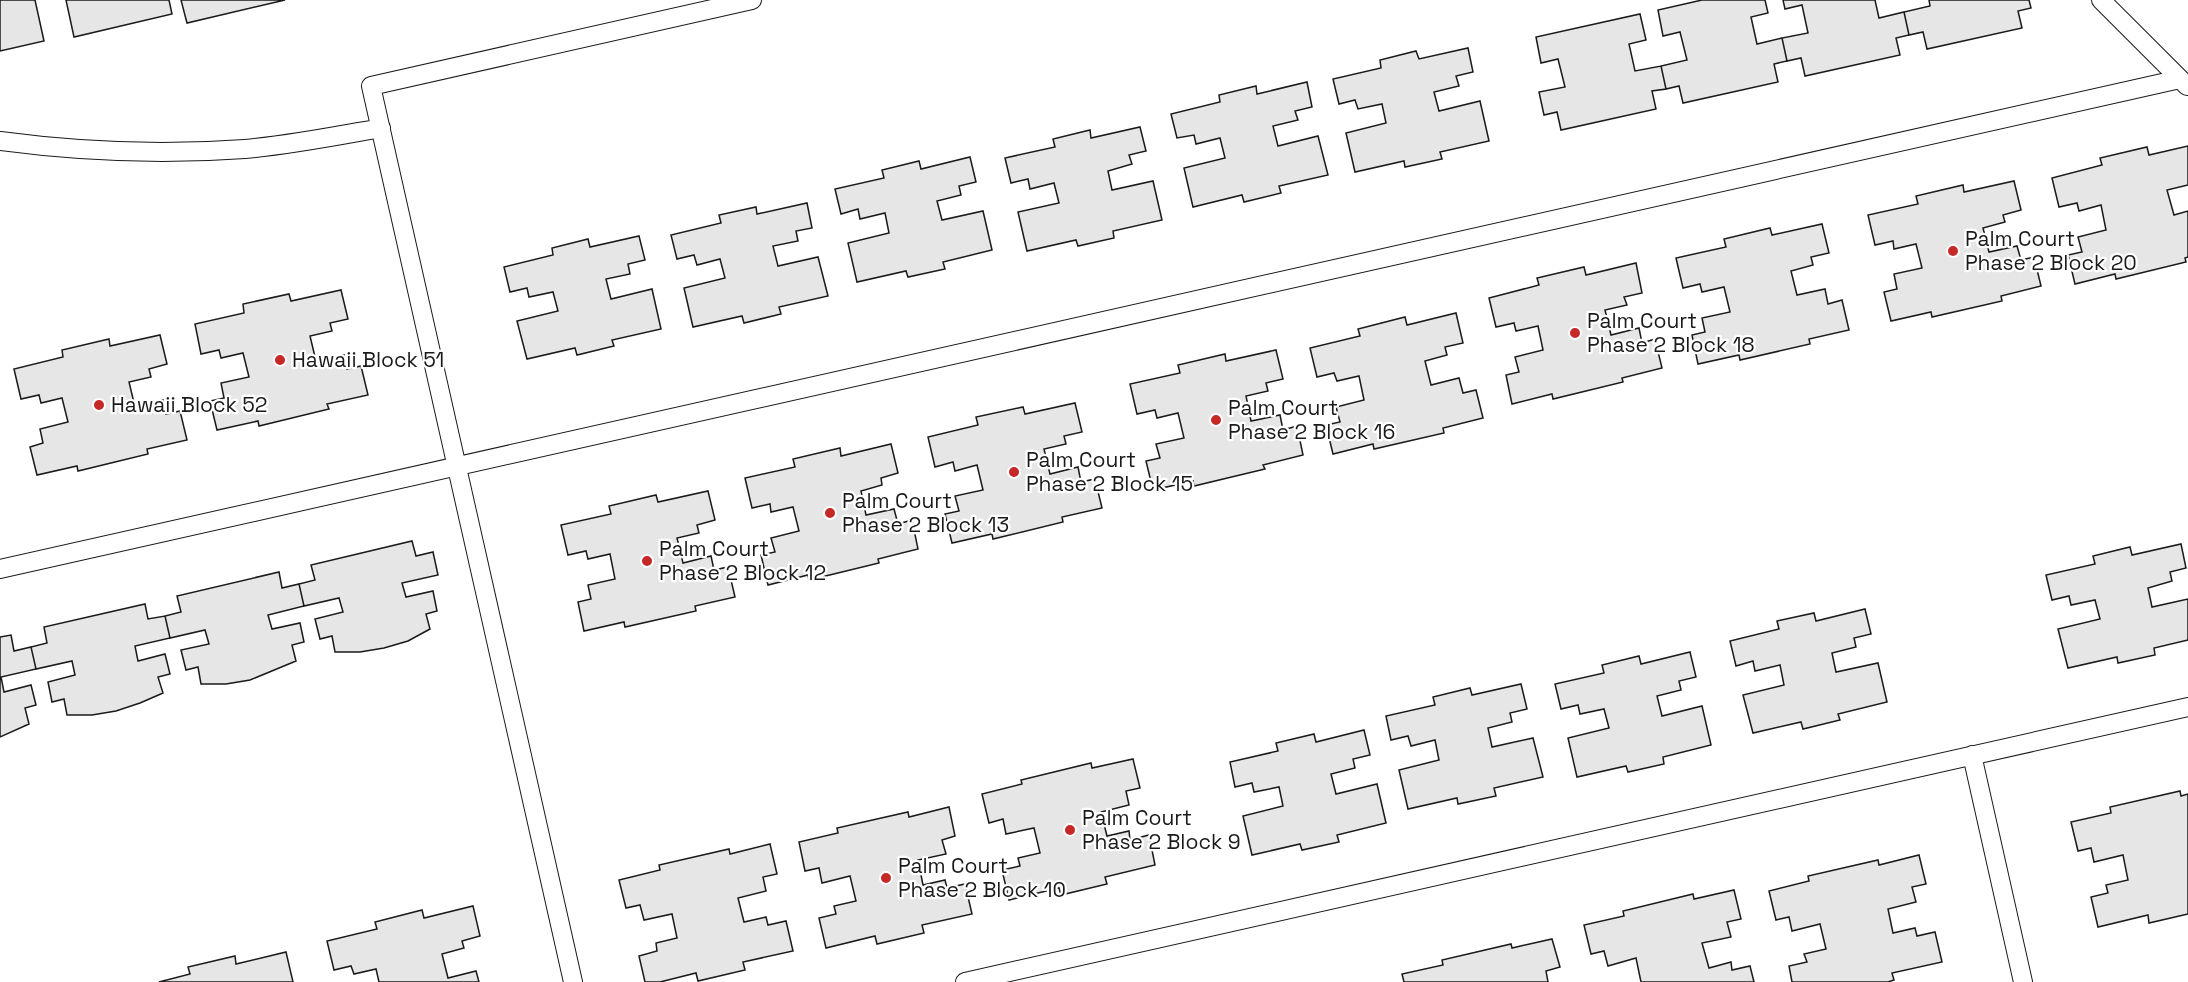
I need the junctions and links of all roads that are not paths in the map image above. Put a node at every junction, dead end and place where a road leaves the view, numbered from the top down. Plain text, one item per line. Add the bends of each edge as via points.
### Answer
1 (753, 0) edge
2 (2102, 0) edge
3 (2184, 83) edge
4 (381, 128) junction
5 (0, 141) edge
6 (457, 466) junction
7 (0, 569) edge
8 (2188, 707) edge
9 (1972, 755) junction
10 (573, 982) edge
11 (965, 982) edge
12 (2023, 982) edge

1 - 4 lane via 371,86
2 - 3 lane
3 - 6 lane
4 - 5 lane via 259,147 180,152 114,152
4 - 6 lane
6 - 7 lane
6 - 10 lane
8 - 9 lane
9 - 11 lane
9 - 12 lane

